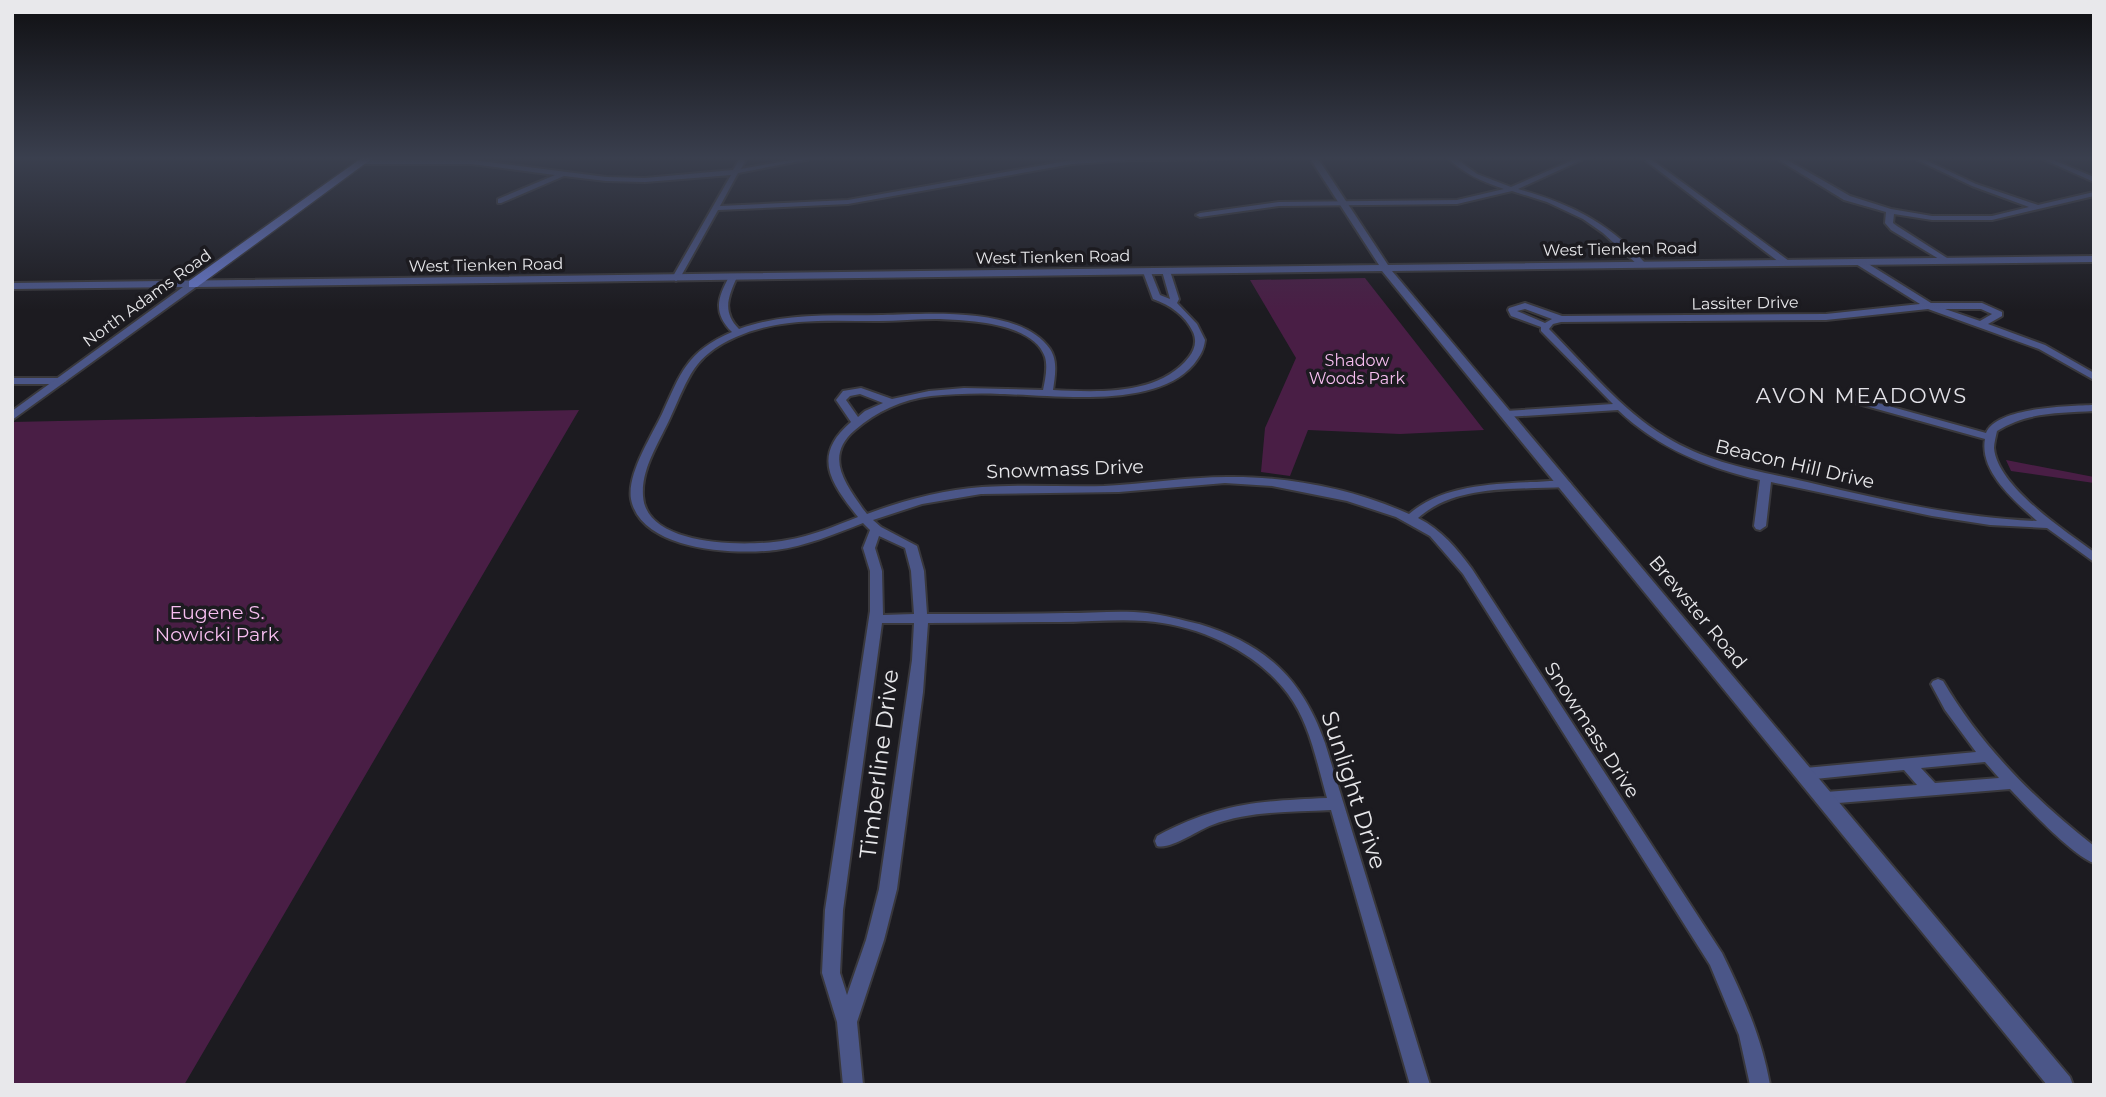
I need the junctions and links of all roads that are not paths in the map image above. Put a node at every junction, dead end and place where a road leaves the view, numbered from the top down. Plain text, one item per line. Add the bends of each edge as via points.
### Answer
1 (298, 208) edge
2 (716, 208) edge
3 (1241, 208) edge
4 (1345, 208) edge
5 (1567, 208) edge
6 (1713, 208) edge
7 (1881, 208) edge
8 (2039, 208) edge
9 (1890, 211) junction
10 (1199, 215) dead end
11 (2094, 259) edge
12 (1944, 260) junction
13 (1786, 262) junction
14 (1859, 262) junction
15 (1642, 264) junction
16 (1385, 268) junction
17 (1166, 271) junction
18 (1147, 272) junction
19 (733, 277) junction
20 (676, 278) junction
21 (193, 284) junction
22 (12, 286) edge
23 (1172, 303) junction
24 (1929, 306) junction
25 (1561, 319) junction
26 (1980, 325) junction
27 (1545, 326) junction
28 (737, 332) junction
29 (2094, 377) edge
30 (61, 380) junction
31 (12, 381) edge
32 (1048, 393) junction
33 (1852, 399) dead end
34 (894, 403) junction
35 (1621, 407) junction
36 (2094, 408) edge
37 (1506, 414) junction
38 (12, 417) edge
39 (856, 422) junction
40 (1988, 437) junction
41 (1766, 477) junction
42 (1565, 484) junction
43 (1409, 520) junction
44 (871, 523) junction
45 (2049, 525) junction
46 (1760, 526) dead end
47 (2094, 558) edge
48 (876, 619) junction
49 (920, 619) junction
50 (1938, 684) dead end
51 (1990, 756) junction
52 (1907, 764) junction
53 (1805, 774) junction
54 (2014, 783) junction
55 (1932, 790) junction
56 (1826, 799) junction
57 (1337, 804) junction
58 (1163, 841) dead end
59 (2094, 856) edge
60 (847, 1022) junction
61 (853, 1085) edge
62 (1420, 1085) edge
63 (1760, 1085) edge
64 (2062, 1085) edge

1 - 21 main road, North Adams Road
2 - 20 street
3 - 10 street
4 - 16 street, Brewster Road
5 - 15 street via 1589,218
6 - 13 street
7 - 9 street
8 - 9 street via 1966,219
9 - 12 street via 1889,223 1894,228
11 - 12 street, West Tienken Road
12 - 14 street, West Tienken Road
13 - 14 street, West Tienken Road
13 - 15 street, West Tienken Road
14 - 24 street
15 - 16 street, West Tienken Road
16 - 17 street, West Tienken Road
16 - 37 street, Brewster Road
17 - 18 street, West Tienken Road
17 - 23 street via 1175,299
18 - 19 street, West Tienken Road
18 - 23 street, Timberline Drive via 1156,297
19 - 20 street, West Tienken Road
19 - 28 street via 722,309 723,318
20 - 21 street, West Tienken Road
21 - 22 street, West Tienken Road
21 - 30 street, North Adams Road
23 - 32 street, Timberline Drive via 1200,337 1201,347 1187,367 1140,388 1097,394
24 - 25 street, Lassiter Drive via 1796,318
24 - 26 street
24 - 26 street, Lassiter Drive via 1982,306 1999,314
25 - 27 street, Lassiter Drive
25 - 27 street, Lassiter Drive via 1524,306 1512,310
26 - 29 street via 2042,348
27 - 35 street, Lassiter Drive
28 - 32 street, Snowmass Drive via 802,319 994,321 1028,335 1049,354
28 - 44 street, Snowmass Drive via 690,365 638,476 637,505 667,534 717,547 766,547
30 - 31 street
30 - 38 street, North Adams Road
32 - 34 street, Timberline Drive via 936,392
33 - 40 street
34 - 39 street, Timberline Drive
34 - 39 street via 861,391 847,393 841,400
35 - 37 street
35 - 41 street, Beacon Hill Drive via 1689,454
36 - 40 street via 2014,416
37 - 42 street, Brewster Road
39 - 44 street, Timberline Drive via 836,444 832,461 837,477
40 - 45 street via 1991,463 2006,485
41 - 45 street, Beacon Hill Drive via 1964,519
41 - 46 street
42 - 43 street via 1460,494 1436,502
42 - 53 street, Brewster Road
43 - 44 street, Snowmass Drive via 1317,491 1227,480 1107,489 973,491 943,496
43 - 63 street, Snowmass Drive via 1444,541 1468,572 1716,958 1744,1017
44 - 48 street, Timberline Drive
44 - 49 street, Timberline Drive via 911,545 922,591
45 - 47 street
48 - 49 street, Sunlight Drive
48 - 60 street, Timberline Drive via 834,910 831,973
49 - 57 street, Sunlight Drive via 1146,617 1212,632 1248,649 1293,691 1308,718
49 - 60 street, Timberline Drive via 888,889
50 - 51 street via 1959,722
51 - 52 street
51 - 54 street
52 - 53 street
52 - 55 street
53 - 56 street, Brewster Road
54 - 55 street
54 - 59 street
55 - 56 street
56 - 64 street, Brewster Road
57 - 58 street via 1247,807 1190,825
57 - 62 street, Sunlight Drive
60 - 61 street, Timberline Drive

